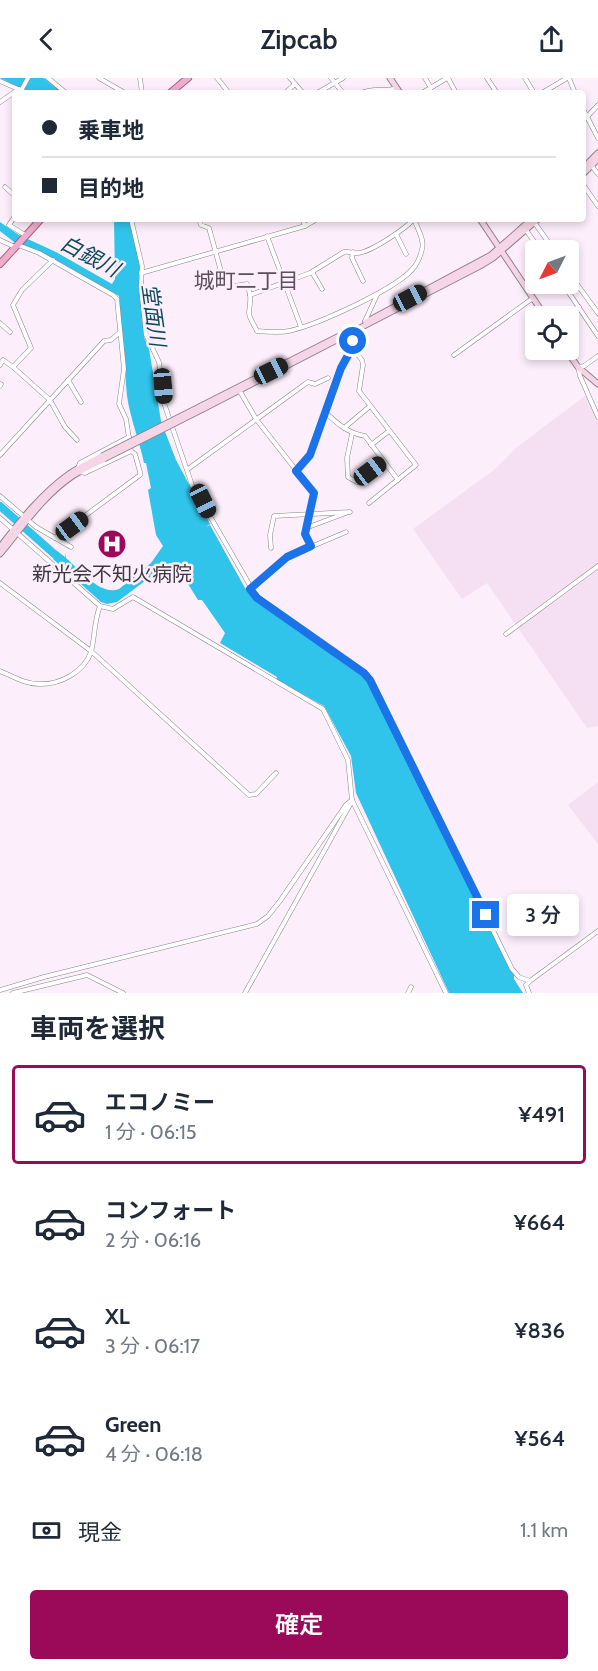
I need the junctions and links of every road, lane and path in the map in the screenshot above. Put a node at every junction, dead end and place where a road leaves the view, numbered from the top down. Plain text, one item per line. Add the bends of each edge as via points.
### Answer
1 (28, 78) edge
2 (48, 78) edge
3 (99, 78) edge
4 (188, 78) edge
5 (217, 78) edge
6 (290, 78) edge
7 (331, 78) edge
8 (343, 78) edge
9 (390, 78) edge
10 (424, 78) edge
11 (448, 78) edge
12 (568, 78) edge
13 (0, 81) edge
14 (335, 83) junction
15 (295, 84) junction
16 (431, 88) junction
17 (21, 89) joint
18 (62, 90) edge
19 (121, 90) edge
20 (174, 90) edge
21 (227, 90) edge
22 (288, 90) edge
23 (300, 90) edge
24 (322, 90) edge
25 (341, 90) edge
26 (398, 90) edge
27 (427, 90) edge
28 (547, 90) edge
29 (598, 105) edge
30 (586, 118) edge
31 (586, 120) edge
32 (598, 138) edge
33 (598, 153) edge
34 (598, 159) edge
35 (590, 164) junction
36 (586, 166) edge
37 (586, 170) edge
38 (598, 174) edge
39 (5, 187) dead end
40 (586, 189) edge
41 (12, 193) edge
42 (598, 206) edge
43 (12, 220) edge
44 (38, 222) edge
45 (133, 222) edge
46 (200, 222) edge
47 (303, 222) edge
48 (311, 222) edge
49 (410, 222) edge
50 (415, 222) edge
51 (482, 222) edge
52 (532, 222) edge
53 (535, 222) edge
54 (304, 226) junction
55 (525, 228) junction
56 (396, 234) junction
57 (26, 236) junction
58 (267, 236) junction
59 (0, 240) edge
60 (533, 240) edge
61 (547, 240) edge
62 (16, 246) junction
63 (501, 249) junction
64 (215, 252) junction
65 (353, 252) junction
66 (406, 254) dead end
67 (53, 260) junction
68 (0, 264) edge
69 (312, 271) junction
70 (141, 273) junction
71 (363, 281) dead end
72 (285, 284) junction
73 (579, 287) edge
74 (322, 289) dead end
75 (377, 294) junction
76 (250, 295) junction
77 (533, 298) junction
78 (538, 306) edge
79 (579, 307) edge
80 (598, 313) edge
81 (0, 323) edge
82 (366, 324) junction
83 (301, 327) junction
84 (120, 331) junction
85 (10, 332) dead end
86 (350, 332) junction
87 (598, 336) edge
88 (352, 348) junction
89 (454, 355) dead end
90 (598, 356) edge
91 (573, 360) edge
92 (0, 365) edge
93 (13, 367) junction
94 (578, 367) junction
95 (328, 378) dead end
96 (68, 380) junction
97 (598, 384) edge
98 (239, 389) junction
99 (50, 400) junction
100 (81, 402) dead end
101 (369, 407) junction
102 (325, 412) junction
103 (598, 417) edge
104 (256, 419) junction
105 (344, 428) junction
106 (389, 431) junction
107 (352, 434) junction
108 (129, 437) junction
109 (77, 440) dead end
110 (371, 445) junction
111 (131, 451) junction
112 (0, 454) edge
113 (383, 461) junction
114 (79, 470) junction
115 (188, 470) junction
116 (296, 471) junction
117 (398, 480) junction
118 (0, 496) edge
119 (369, 503) dead end
120 (308, 514) junction
121 (0, 518) edge
122 (26, 519) junction
123 (306, 528) junction
124 (16, 532) junction
125 (346, 532) dead end
126 (55, 538) junction
127 (311, 546) junction
128 (0, 547) edge
129 (71, 547) dead end
130 (271, 548) dead end
131 (0, 554) edge
132 (598, 566) edge
133 (0, 584) edge
134 (250, 589) junction
135 (100, 606) junction
136 (506, 634) dead end
137 (91, 651) junction
138 (0, 671) edge
139 (276, 773) dead end
140 (352, 800) junction
141 (598, 931) edge
142 (530, 981) junction
143 (411, 987) dead end
144 (0, 990) edge
145 (13, 993) edge
146 (123, 993) edge
147 (245, 993) edge
148 (408, 993) edge
149 (446, 993) edge
150 (529, 993) edge

1 - 17 street
2 - 18 street
3 - 19 street
4 - 20 main road
5 - 21 street
6 - 15 street
7 - 14 street
8 - 14 street
9 - 26 street
10 - 16 street
11 - 16 street
12 - 28 street
13 - 17 street
14 - 24 street
14 - 25 street
15 - 22 street
15 - 23 street
16 - 27 street
29 - 30 street
31 - 32 street
33 - 35 street
34 - 35 street
35 - 36 street
35 - 37 street
35 - 38 street
39 - 41 street
40 - 42 street
43 - 57 street via 9,225
44 - 57 main road
45 - 70 street
46 - 64 street via 209,228
47 - 54 street
48 - 54 street
49 - 56 street
50 - 75 street via 423,248 415,266
51 - 63 street
52 - 55 street
53 - 61 street
54 - 58 street
55 - 60 street
55 - 63 street
56 - 65 street via 358,254
56 - 66 street
57 - 62 main road
58 - 64 street
58 - 72 street
59 - 62 street
62 - 67 street
62 - 68 main road
63 - 77 street
63 - 82 street via 480,266
64 - 70 street
64 - 76 street via 225,286 247,284
65 - 69 street via 344,252
65 - 71 street
67 - 84 street via 117,299
67 - 93 street via 22,290 13,305 31,348
69 - 72 street
69 - 74 street
70 - 115 street via 146,335 159,362 164,403
72 - 76 street
72 - 83 street
73 - 80 street
75 - 82 street
75 - 83 street
76 - 83 street via 249,312 257,331 283,332
77 - 78 street
77 - 89 street
79 - 87 street
81 - 85 street
82 - 86 street
84 - 96 street via 104,341
84 - 108 street via 124,369 119,404
86 - 88 street
86 - 98 street
88 - 101 street via 362,360 359,391
88 - 102 street
90 - 94 street
91 - 94 street
92 - 93 street via 3,360
93 - 99 street
94 - 97 street
94 - 103 street
95 - 104 street via 315,384 308,382
96 - 99 street
96 - 100 street
98 - 104 street
98 - 114 street, bridge
99 - 109 street
99 - 112 street
101 - 105 street
101 - 106 street
102 - 105 street
102 - 116 street via 310,455
104 - 115 street
104 - 116 street
105 - 107 street
106 - 110 street
106 - 117 street via 416,465
107 - 110 street via 364,436
107 - 113 street via 348,477 357,482
108 - 111 street
108 - 114 street via 80,463
110 - 113 street
111 - 114 street via 86,472
111 - 126 street via 140,475
113 - 117 street
114 - 122 street via 50,490
115 - 134 street via 192,485
116 - 120 street via 314,493
117 - 119 street
118 - 122 street
120 - 123 street
120 - 123 street via 350,512
120 - 130 street via 274,516
121 - 124 street
122 - 124 street
122 - 126 street
123 - 127 street
124 - 128 street
124 - 131 street
124 - 135 street
125 - 127 street
126 - 129 street
127 - 134 street via 282,561
132 - 136 street
133 - 137 street
134 - 142 street via 370,680 512,969 520,978
135 - 137 street
135 - 140 street via 113,609 133,597 321,707 348,760
137 - 138 street via 78,671 49,683 29,683
137 - 139 street via 249,795 256,794
140 - 144 street via 280,902 257,924
140 - 147 street
140 - 149 street
141 - 142 street
142 - 150 street via 526,986
143 - 148 street
145 - 146 street via 84,975

